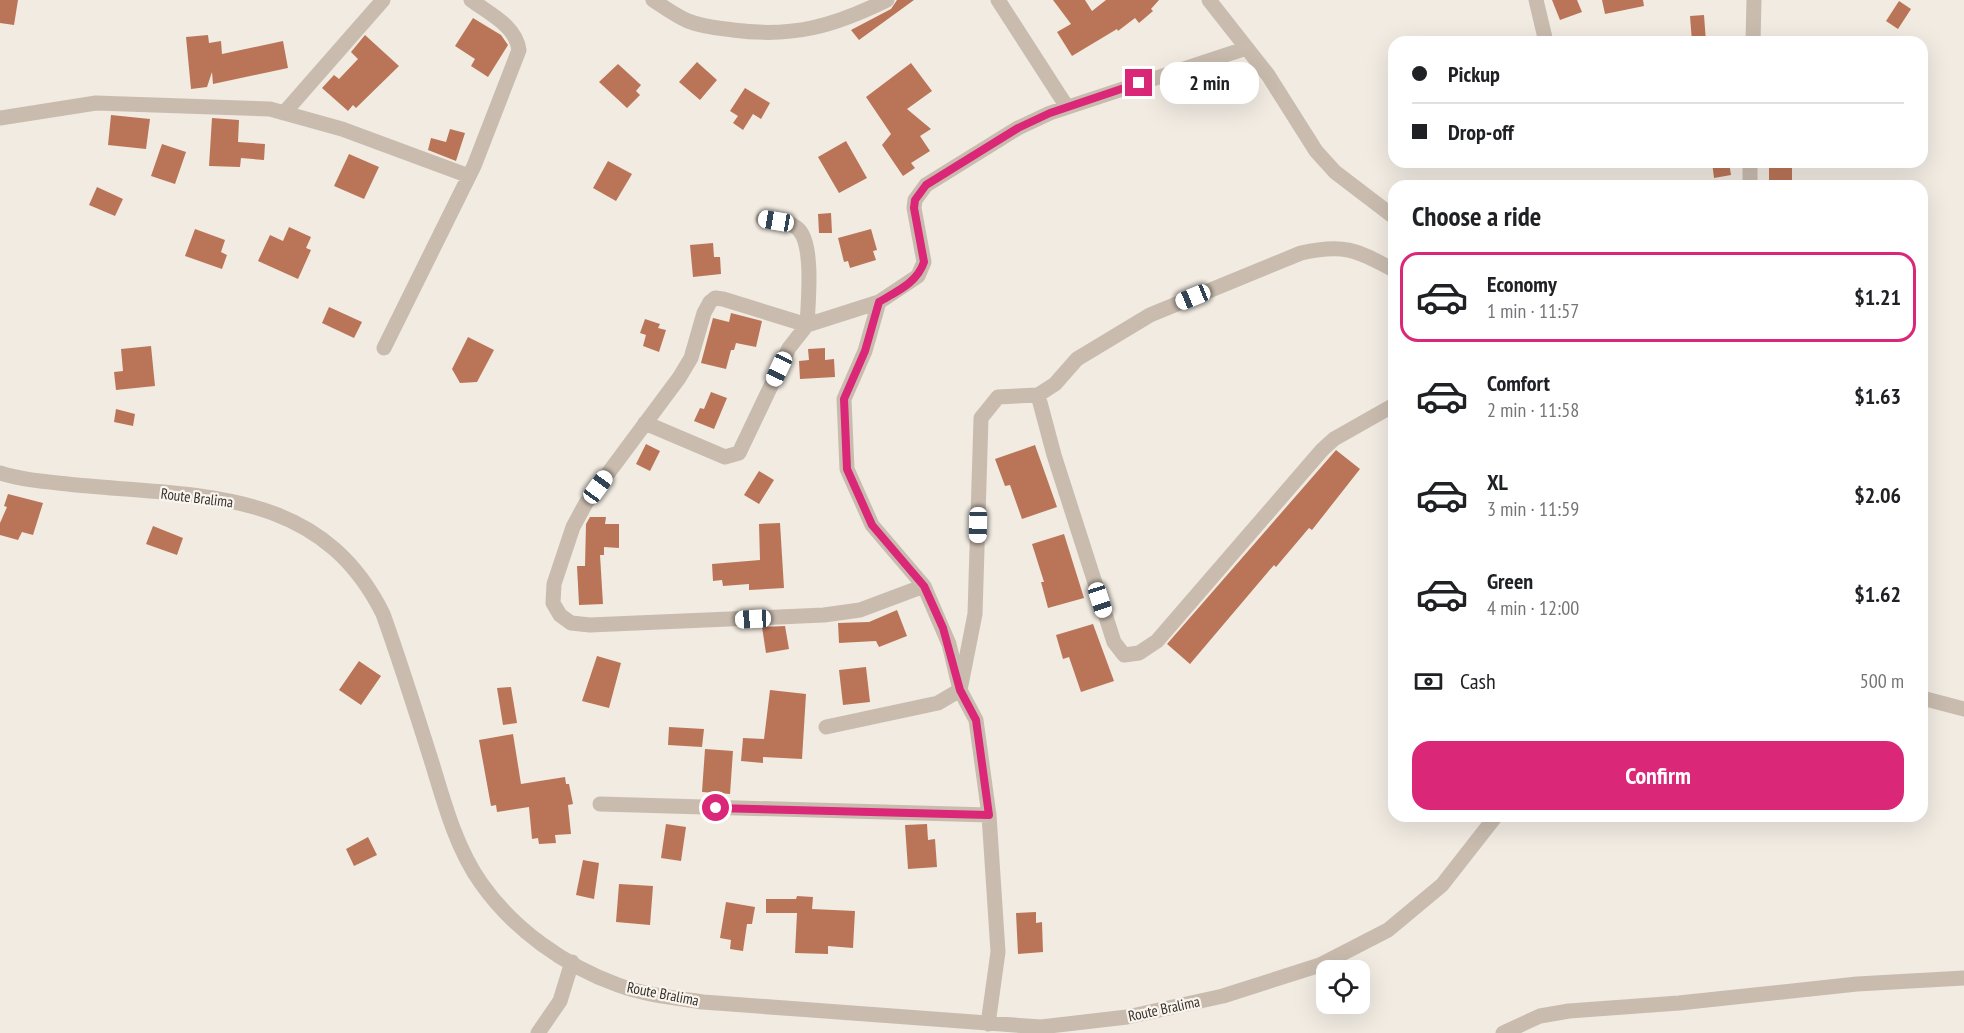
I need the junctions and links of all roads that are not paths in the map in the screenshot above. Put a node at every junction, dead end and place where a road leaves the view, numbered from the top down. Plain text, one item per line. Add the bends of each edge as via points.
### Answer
1 (383, 0) edge
2 (471, 0) edge
3 (653, 0) edge
4 (887, 0) edge
5 (998, 0) edge
6 (1209, 0) edge
7 (1536, 0) edge
8 (1754, 0) edge
9 (1545, 36) edge
10 (1753, 36) edge
11 (1247, 48) junction
12 (1067, 107) junction
13 (284, 113) junction
14 (0, 118) edge
15 (469, 176) junction
16 (1388, 212) edge
17 (763, 219) dead end
18 (1388, 267) edge
19 (879, 302) junction
20 (807, 325) junction
21 (384, 348) dead end
22 (1038, 395) junction
23 (1388, 408) edge
24 (645, 423) junction
25 (0, 474) edge
26 (924, 586) junction
27 (960, 690) junction
28 (1928, 700) edge
29 (1964, 709) edge
30 (826, 727) dead end
31 (600, 804) dead end
32 (989, 815) junction
33 (1491, 822) edge
34 (572, 962) junction
35 (1964, 978) edge
36 (988, 1024) junction
37 (538, 1033) edge
38 (1503, 1033) edge

1 - 13 street
2 - 15 street via 508,27 518,38 519,50
3 - 4 street via 687,21 758,33 824,27
5 - 12 street
6 - 11 street
7 - 9 street
8 - 10 street
11 - 12 street
11 - 16 street via 1316,151 1335,172
12 - 19 street via 1018,128 926,185 914,208 922,268 908,284
13 - 14 street via 255,108 96,103
13 - 15 street via 342,129
15 - 21 street
17 - 20 street via 789,223 800,230 805,240
18 - 22 street via 1356,250 1326,247 1301,253 1150,315 1077,359 1055,384
19 - 20 street
19 - 26 street via 865,351 844,399 847,469 872,525
20 - 24 street via 715,298 704,313 691,358
20 - 24 street via 789,348 739,453 725,457
22 - 23 street via 1114,642 1124,655 1139,653 1156,641 1322,450
22 - 27 street via 998,397 981,418 975,614
24 - 26 street via 573,527 553,594 560,615 571,623 824,615 860,610
25 - 34 street, Route Bralima via 34,481 229,500 276,512 315,533 345,558 371,590 383,614 450,820 475,873 507,915
26 - 27 street via 949,644
27 - 30 street via 938,703
27 - 32 street via 976,720
28 - 29 street
31 - 32 street
32 - 36 street via 998,952
33 - 36 street, Route Bralima via 1442,885 1388,930 1320,965 1222,996 1127,1017 1041,1027
34 - 36 street, Route Bralima via 618,985 653,995
34 - 37 street via 560,1001
35 - 38 street via 1569,1011 1540,1016

